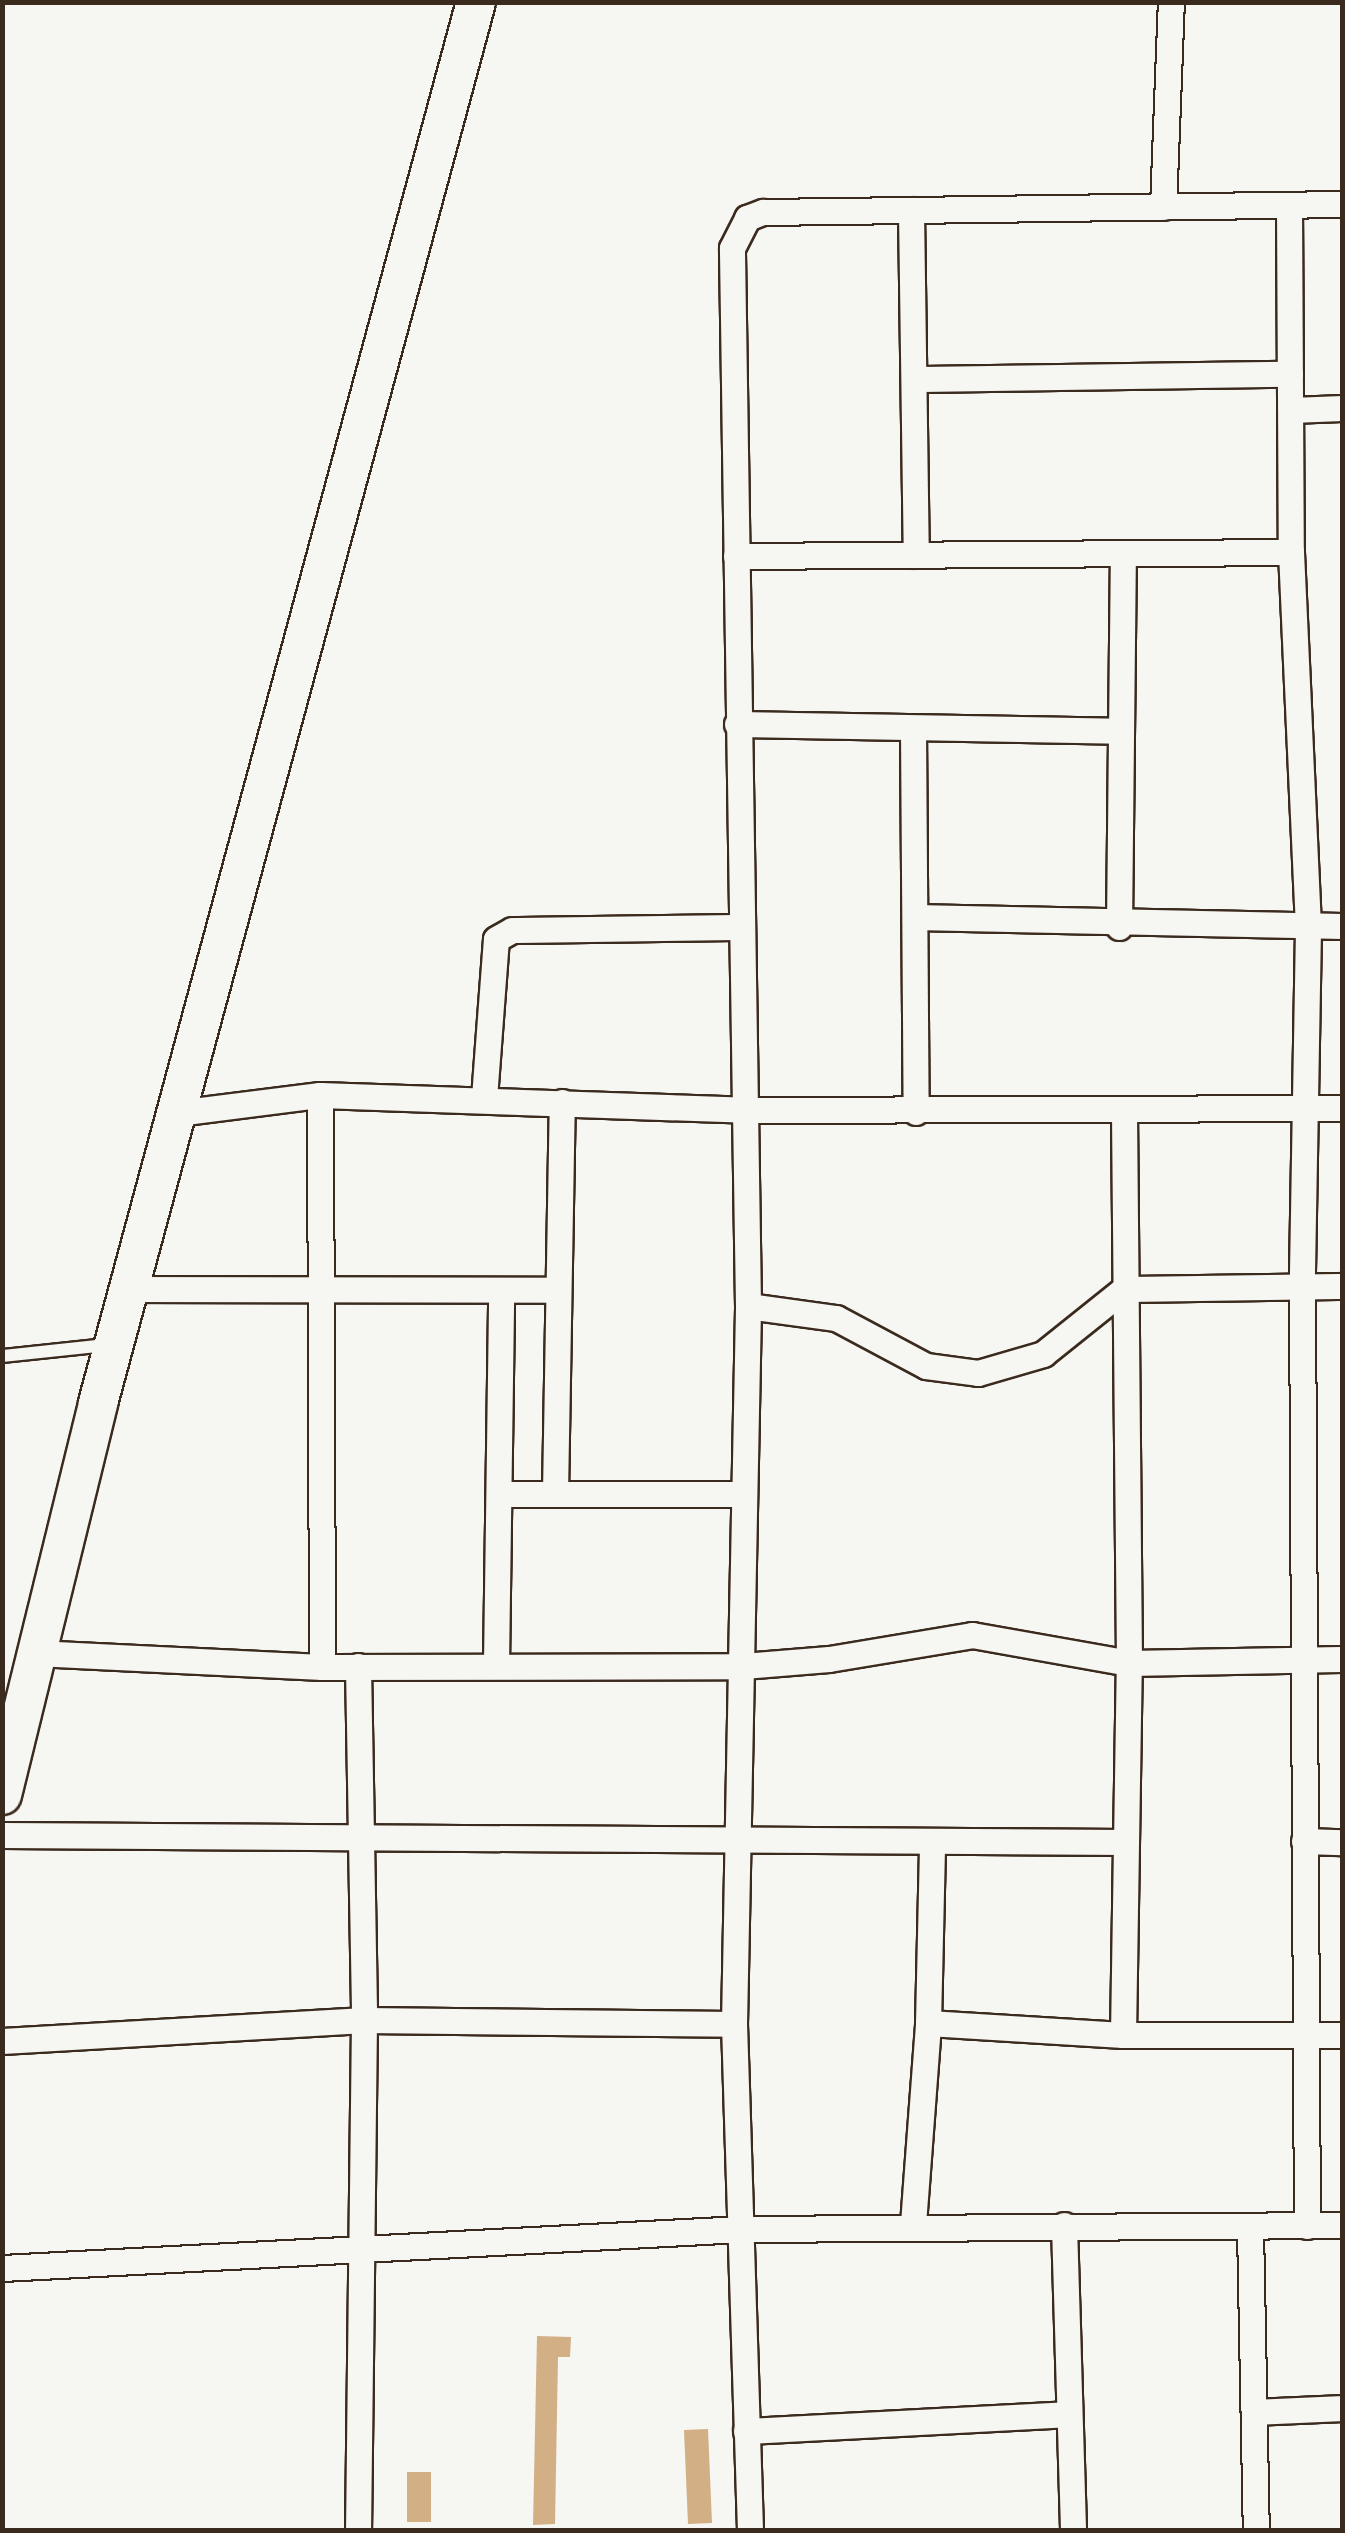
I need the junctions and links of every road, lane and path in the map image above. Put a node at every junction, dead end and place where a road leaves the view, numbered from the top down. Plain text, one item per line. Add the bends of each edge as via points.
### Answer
1 (476, 2) edge
2 (1171, 2) edge
3 (1342, 204) edge
4 (1289, 205) junction
5 (1164, 207) junction
6 (912, 210) junction
7 (1290, 374) junction
8 (916, 379) junction
9 (1342, 408) edge
10 (1291, 410) junction
11 (1291, 552) junction
12 (1123, 554) junction
13 (916, 555) junction
14 (736, 556) junction
15 (738, 724) junction
16 (913, 729) junction
17 (1120, 731) junction
18 (915, 917) junction
19 (740, 926) junction
20 (1119, 926) junction
21 (1342, 926) edge
22 (1308, 928) junction
23 (320, 1096) junction
24 (484, 1098) junction
25 (562, 1102) junction
26 (1304, 1108) junction
27 (1342, 1108) edge
28 (746, 1110) junction
29 (1124, 1110) junction
30 (177, 1112) junction
31 (916, 1112) junction
32 (320, 1285) junction
33 (1302, 1285) junction
34 (1342, 1286) edge
35 (132, 1289) junction
36 (1124, 1289) junction
37 (556, 1290) junction
38 (502, 1292) junction
39 (748, 1306) junction
40 (115, 1344) junction
41 (2, 1356) edge
42 (503, 1494) junction
43 (555, 1494) junction
44 (744, 1494) junction
45 (35, 1653) junction
46 (1302, 1658) junction
47 (1342, 1659) edge
48 (496, 1664) junction
49 (1129, 1664) junction
50 (358, 1666) junction
51 (743, 1666) junction
52 (322, 1667) junction
53 (13, 1710) edge
54 (2, 1795) edge
55 (2, 1834) edge
56 (358, 1835) junction
57 (735, 1840) junction
58 (1304, 1841) junction
59 (932, 1842) junction
60 (1126, 1842) junction
61 (1342, 1842) edge
62 (364, 2020) junction
63 (928, 2023) junction
64 (734, 2024) junction
65 (1123, 2035) junction
66 (1303, 2035) junction
67 (1342, 2035) edge
68 (2, 2041) edge
69 (912, 2224) junction
70 (1064, 2226) junction
71 (1307, 2226) junction
72 (1342, 2226) edge
73 (1250, 2227) junction
74 (741, 2229) junction
75 (357, 2248) junction
76 (2, 2268) edge
77 (1342, 2408) edge
78 (1254, 2412) junction
79 (1068, 2414) junction
80 (746, 2431) junction
81 (358, 2530) edge
82 (750, 2530) edge
83 (1073, 2530) edge
84 (1256, 2530) edge

1 - 30 main road
2 - 5 street
3 - 4 street
4 - 5 street
4 - 7 street
5 - 6 street
6 - 8 street
6 - 14 street via 762,212 738,231 731,320
7 - 8 street
7 - 10 street
8 - 13 street
9 - 10 street
10 - 11 street
11 - 12 street
11 - 22 street
12 - 13 street
12 - 17 street
13 - 14 street
14 - 15 street
15 - 16 street
15 - 19 street
16 - 17 street
16 - 18 street
17 - 20 street
18 - 20 street
18 - 31 street
19 - 24 street via 512,930 496,940
19 - 28 street
20 - 22 street
21 - 22 street
22 - 26 street
23 - 24 street
23 - 30 street
23 - 32 street
24 - 25 street
25 - 28 street
25 - 37 street
26 - 27 street
26 - 29 street
26 - 33 street
28 - 31 street
28 - 39 street
29 - 31 street
29 - 36 street
30 - 35 main road
32 - 35 street
32 - 38 street
32 - 52 street
33 - 34 street
33 - 36 street
33 - 46 street
35 - 40 main road
36 - 39 street via 1043,1354 978,1373 926,1366 836,1318
36 - 49 street
37 - 38 street
37 - 43 street
38 - 42 street
39 - 44 street
40 - 41 lane
40 - 45 main road
42 - 43 street
42 - 48 street
43 - 44 street
44 - 51 street
45 - 52 street
45 - 53 main road
46 - 47 street
46 - 49 street
46 - 58 street
48 - 50 street
48 - 51 street
49 - 51 street via 972,1635 829,1660
49 - 60 street
50 - 52 street
50 - 56 street
51 - 57 street
53 - 54 main road
55 - 56 street
56 - 57 street
56 - 62 street
57 - 59 street
57 - 64 street
58 - 61 street
58 - 66 street
59 - 60 street
59 - 63 street
60 - 65 street
62 - 64 street
62 - 68 street
62 - 75 street
63 - 65 street
63 - 69 street
64 - 74 street
65 - 66 street
66 - 67 street
66 - 71 street
69 - 70 street
69 - 74 street
70 - 73 street
70 - 79 street
71 - 72 street
71 - 73 street
73 - 78 street
74 - 75 street
74 - 80 street
75 - 76 street
75 - 81 street
77 - 78 street
78 - 84 street
79 - 80 street
79 - 83 street
80 - 82 street

